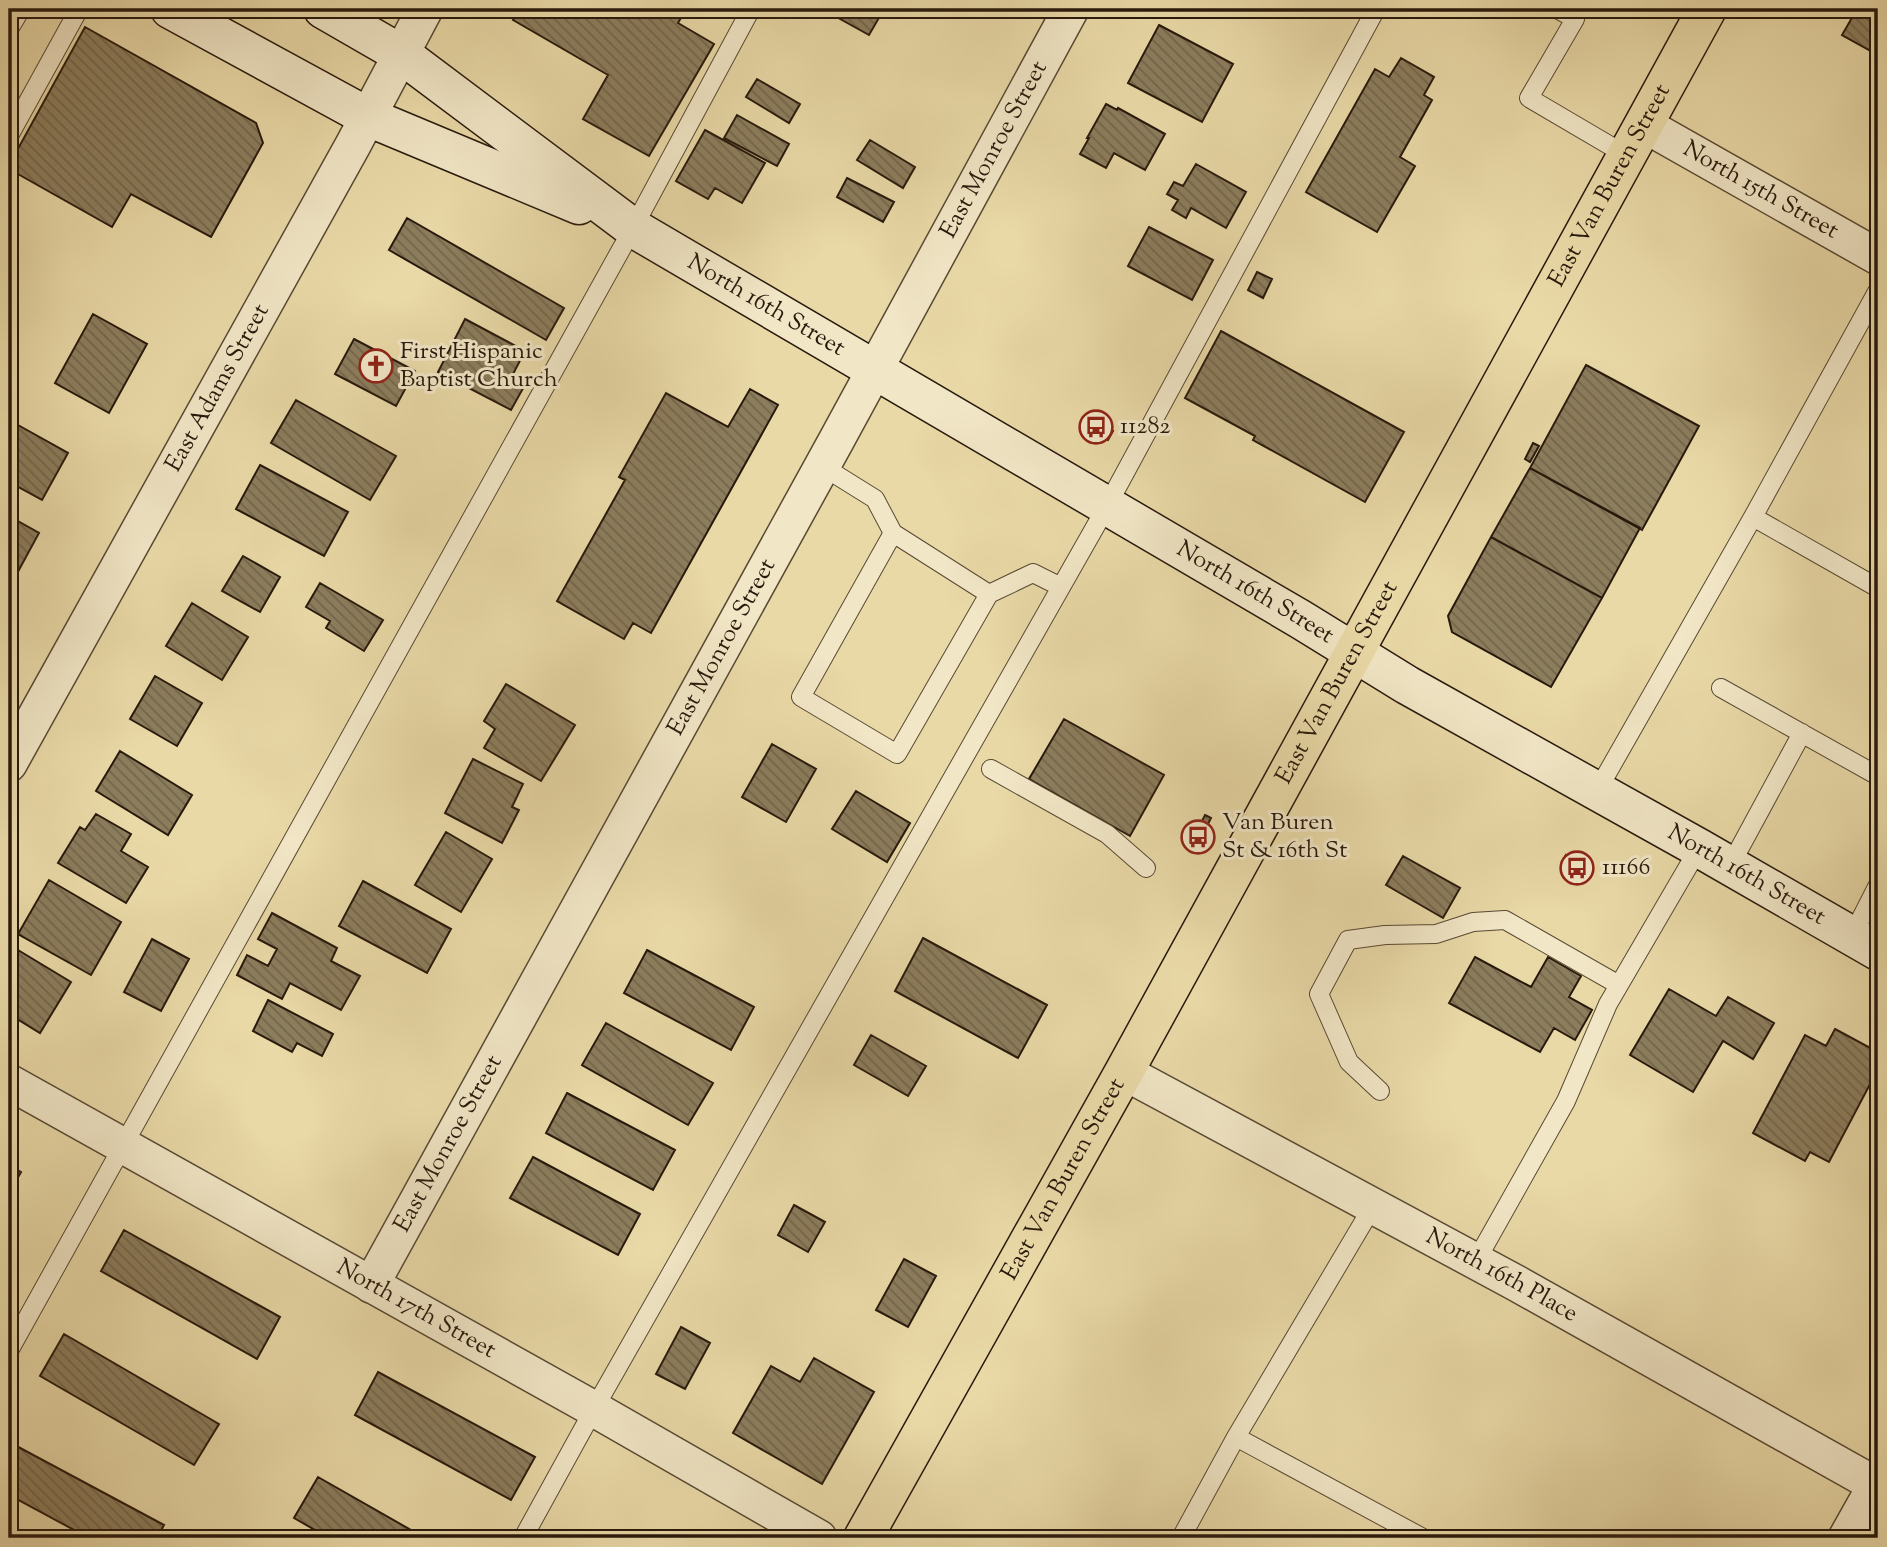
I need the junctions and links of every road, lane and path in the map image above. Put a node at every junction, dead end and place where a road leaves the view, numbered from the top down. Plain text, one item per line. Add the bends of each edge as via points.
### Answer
1 (21, 9) edge
2 (79, 9) edge
3 (170, 9) edge
4 (323, 9) edge
5 (425, 9) edge
6 (751, 9) edge
7 (1071, 9) edge
8 (1376, 9) edge
9 (1557, 9) edge
10 (1707, 9) edge
11 (9, 29) edge
12 (401, 54) junction
13 (368, 117) junction
14 (9, 136) edge
15 (1635, 140) junction
16 (633, 228) junction
17 (1878, 257) edge
18 (1878, 290) edge
19 (874, 370) junction
20 (822, 466) junction
21 (1107, 506) junction
22 (1753, 517) junction
23 (893, 533) junction
24 (1061, 587) junction
25 (1878, 588) edge
26 (989, 594) junction
27 (1354, 653) junction
28 (1721, 688) dead end
29 (1802, 733) junction
30 (9, 764) edge
31 (991, 769) dead end
32 (1878, 776) edge
33 (1597, 791) junction
34 (1714, 857) junction
35 (1146, 868) dead end
36 (1878, 885) edge
37 (1865, 944) edge
38 (1619, 985) junction
39 (1124, 1072) junction
40 (9, 1082) edge
41 (1380, 1091) dead end
42 (123, 1145) junction
43 (1373, 1206) junction
44 (1476, 1261) junction
45 (370, 1285) junction
46 (9, 1352) edge
47 (594, 1409) junction
48 (1236, 1437) junction
49 (1877, 1484) edge
50 (523, 1538) edge
51 (819, 1538) edge
52 (863, 1538) edge
53 (1181, 1538) edge
54 (1423, 1538) edge
55 (1846, 1538) edge

1 - 11 lane
2 - 14 lane
3 - 13 main road, North 16th Street
4 - 12 main road, North 16th Street
5 - 12 street, East Adams Street
6 - 16 lane
7 - 19 street, East Monroe Street
8 - 21 lane
9 - 15 lane via 1575,19 1529,98
10 - 15 main road, East Van Buren Street
12 - 13 street, East Adams Street
12 - 16 main road, North 16th Street
13 - 16 main road, North 16th Street
13 - 30 street, East Adams Street
15 - 17 street, North 15th Street
15 - 27 main road, East Van Buren Street
16 - 19 main road, North 16th Street
16 - 42 lane
18 - 22 lane
19 - 20 street, East Monroe Street
19 - 21 main road, North 16th Street
20 - 23 lane via 875,499
20 - 45 street, East Monroe Street
21 - 24 lane
21 - 27 main road, North 16th Street
22 - 25 lane
22 - 33 lane
23 - 26 lane
23 - 26 lane via 801,696 897,754
24 - 26 lane via 1033,573
24 - 47 lane
27 - 33 main road, North 16th Street
27 - 39 main road, East Van Buren Street
28 - 29 lane
29 - 32 lane
29 - 34 lane
31 - 35 lane via 1107,834
33 - 34 main road, North 16th Street
34 - 37 main road, North 16th Street
34 - 38 lane
36 - 37 lane
38 - 41 lane via 1505,920 1473,922 1436,934 1348,940 1319,994 1349,1062
38 - 44 lane via 1566,1101
39 - 43 street, North 16th Place
39 - 52 main road, East Van Buren Street
40 - 42 street, North 17th Street
42 - 45 street, North 17th Street
42 - 46 lane
43 - 44 street, North 16th Place
43 - 48 lane
44 - 49 street, North 16th Place
45 - 47 street, North 17th Street
47 - 50 lane
47 - 51 street, North 17th Street
48 - 53 lane
48 - 54 lane
49 - 55 street

